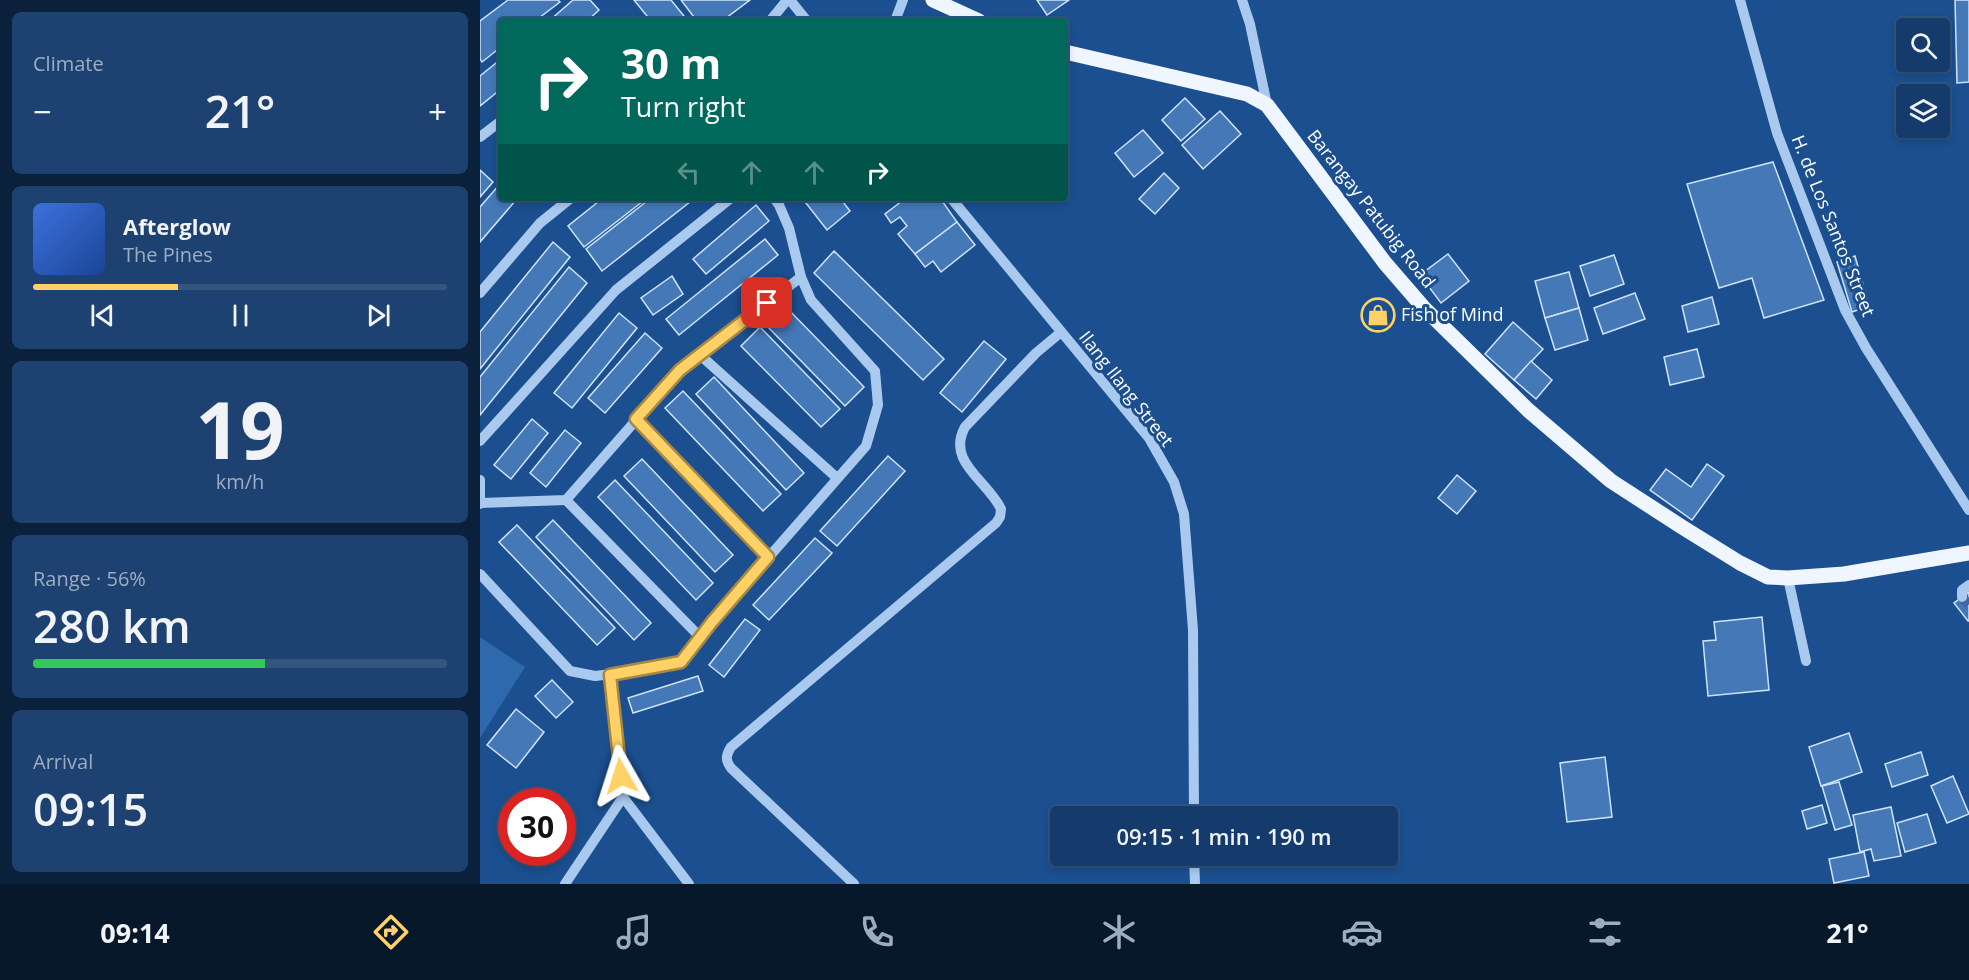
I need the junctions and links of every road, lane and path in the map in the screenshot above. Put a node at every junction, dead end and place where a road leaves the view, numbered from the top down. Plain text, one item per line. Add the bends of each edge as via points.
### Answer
1 (789, 0) edge
2 (903, 0) edge
3 (933, 0) edge
4 (1242, 0) edge
5 (1740, 0) edge
6 (773, 18) edge
7 (804, 18) edge
8 (896, 18) edge
9 (972, 18) edge
10 (1068, 53) edge
11 (1267, 105) junction
12 (498, 123) edge
13 (480, 137) edge
14 (567, 201) edge
15 (727, 201) edge
16 (776, 201) edge
17 (953, 201) edge
18 (801, 277) junction
19 (480, 292) edge
20 (1060, 333) junction
21 (699, 354) junction
22 (636, 419) junction
23 (480, 441) edge
24 (837, 478) junction
25 (480, 480) edge
26 (566, 500) junction
27 (480, 503) edge
28 (1969, 510) edge
29 (1969, 553) edge
30 (768, 557) junction
31 (480, 574) edge
32 (1788, 578) junction
33 (1969, 585) edge
34 (1962, 597) dead end
35 (700, 637) junction
36 (1806, 661) dead end
37 (610, 675) junction
38 (623, 797) junction
39 (1194, 806) edge
40 (1194, 866) edge
41 (565, 884) edge
42 (689, 884) edge
43 (854, 884) edge
44 (1195, 884) edge

1 - 6 street
1 - 7 street
2 - 8 street
3 - 9 main road
4 - 11 street
5 - 28 street, H. de Los Santos Street via 1777,133 1845,310
10 - 11 main road, Barangay Patubig Road via 1247,94
11 - 32 main road, Barangay Patubig Road via 1385,263 1423,307 1528,410 1611,481 1740,563 1768,577
12 - 13 street
14 - 19 street via 540,224
15 - 23 street via 616,290
16 - 18 street via 789,228
17 - 20 street, Ilang Ilang Street
18 - 21 street
18 - 24 street via 811,300 875,371 878,405 866,446
20 - 39 street, Ilang Ilang Street via 1149,438 1174,482 1184,514 1193,630
20 - 43 street via 1036,353 959,438 960,456 1001,509 996,523 727,754 731,768
21 - 22 street
21 - 24 street
22 - 26 street
22 - 30 street
24 - 30 street
25 - 27 street
26 - 27 street
26 - 35 street
29 - 32 main road, Barangay Patubig Road via 1844,574
30 - 35 street
31 - 37 street via 570,671
32 - 36 street
33 - 34 street via 1962,590
35 - 37 street via 681,662
37 - 38 street
38 - 41 street
38 - 42 street
40 - 44 street

